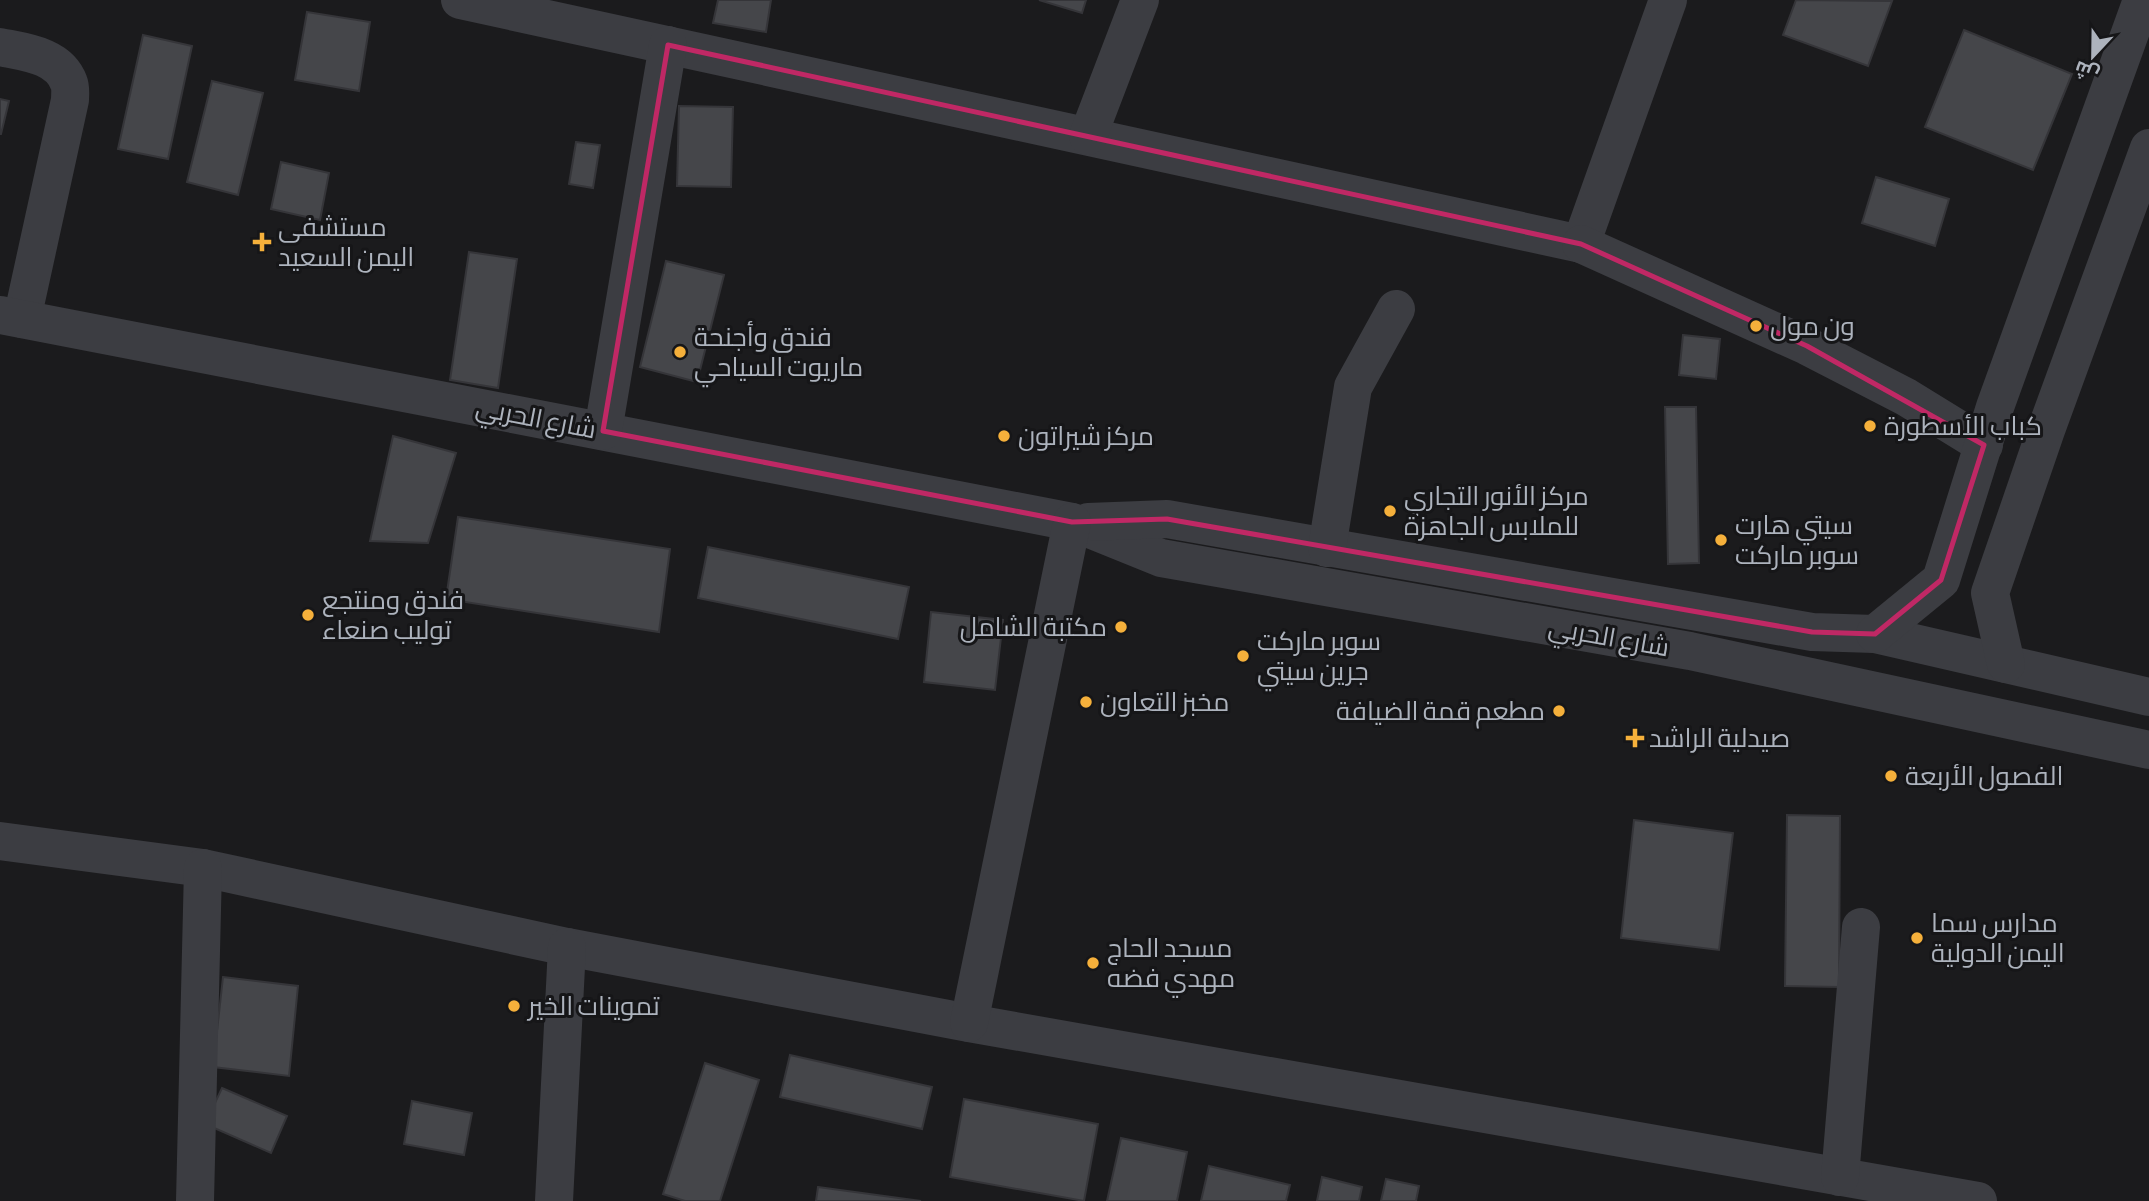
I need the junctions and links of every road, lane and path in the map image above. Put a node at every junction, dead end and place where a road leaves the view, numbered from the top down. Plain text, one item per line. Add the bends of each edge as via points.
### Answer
1 (460, 0) edge
2 (1140, 0) edge
3 (1668, 0) edge
4 (2142, 0) edge
5 (668, 45) junction
6 (0, 47) edge
7 (1088, 136) junction
8 (2149, 148) edge
9 (1581, 244) junction
10 (1396, 310) dead end
11 (11, 317) edge
12 (603, 430) junction
13 (1984, 445) junction
14 (1072, 522) junction
15 (1327, 548) junction
16 (1941, 580) junction
17 (1990, 593) junction
18 (1875, 634) junction
19 (2006, 664) junction
20 (2149, 697) edge
21 (2149, 750) edge
22 (0, 841) edge
23 (203, 868) junction
24 (1861, 927) dead end
25 (567, 947) junction
26 (969, 1023) junction
27 (1840, 1177) junction
28 (195, 1201) edge
29 (554, 1201) edge
30 (1978, 1201) edge

1 - 5 street
2 - 7 street
3 - 9 street
4 - 13 street
5 - 7 street
5 - 12 street
6 - 11 street via 33,53 56,65 69,83 70,100
7 - 9 street
8 - 17 street
9 - 13 street via 1807,346 1906,397
10 - 15 street via 1353,387
11 - 12 street, شارع الحربي
12 - 14 street, شارع الحربي
13 - 16 street
14 - 15 street, شارع الحربي via 1167,519
14 - 21 street, شارع الحربي via 1161,558 1689,651
14 - 26 street
15 - 18 street, شارع الحربي via 1812,632
16 - 17 street via 1946,591 1971,598
16 - 18 street
17 - 19 street
18 - 19 street, شارع الحربي
19 - 20 street, شارع الحربي
22 - 23 street
23 - 25 street
23 - 28 street
24 - 27 street
25 - 26 street
25 - 29 street
26 - 27 street
27 - 30 street

